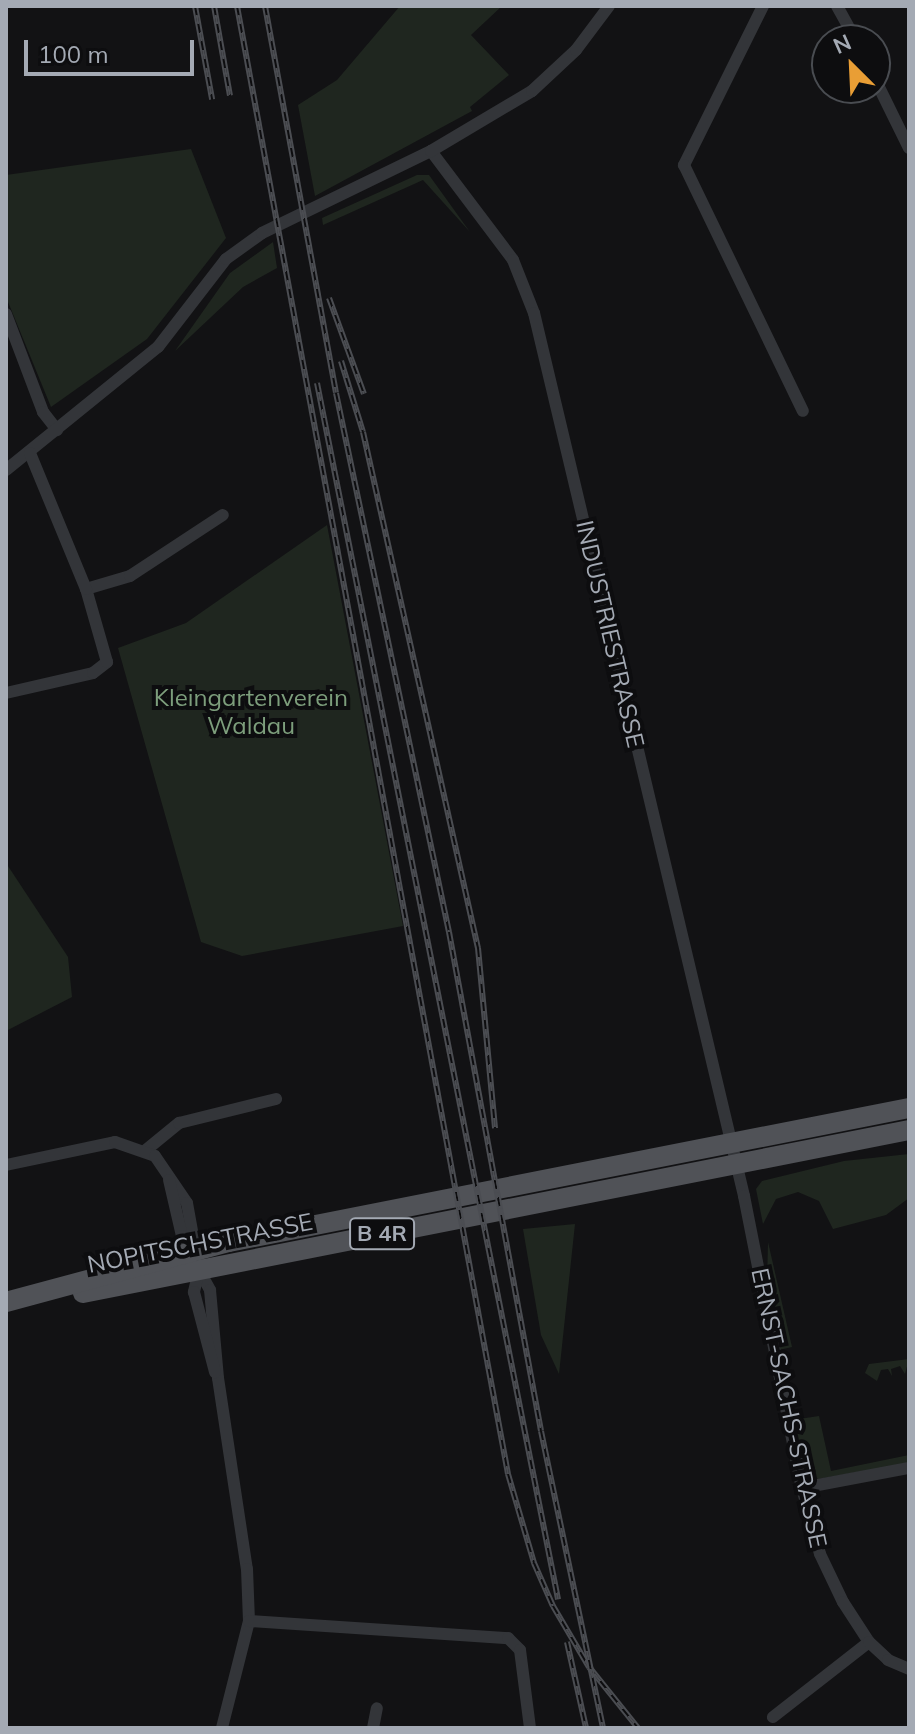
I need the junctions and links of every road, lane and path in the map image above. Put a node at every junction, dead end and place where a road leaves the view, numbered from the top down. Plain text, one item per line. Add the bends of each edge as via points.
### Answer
1 (609, 6) edge
2 (763, 6) edge
3 (837, 6) edge
4 (847, 24) edge
5 (887, 104) edge
6 (909, 148) edge
7 (431, 151) junction
8 (6, 314) edge
9 (803, 411) dead end
10 (57, 430) junction
11 (30, 453) junction
12 (6, 470) edge
13 (223, 515) dead end
14 (86, 589) junction
15 (6, 693) edge
16 (276, 1099) dead end
17 (909, 1108) edge
18 (839, 1122) junction
19 (909, 1130) edge
20 (838, 1143) junction
21 (146, 1150) junction
22 (732, 1154) junction
23 (6, 1165) edge
24 (197, 1260) junction
25 (6, 1302) edge
26 (6, 1314) edge
27 (909, 1468) edge
28 (802, 1488) junction
29 (249, 1621) junction
30 (869, 1642) junction
31 (909, 1669) edge
32 (377, 1708) dead end
33 (773, 1717) dead end
34 (222, 1728) edge
35 (373, 1728) edge
36 (530, 1728) edge

1 - 7 street via 570,57 532,91
2 - 9 street via 684,160 689,181
3 - 4 street
5 - 6 street
7 - 10 street via 262,233 226,259 158,347
7 - 22 street, INDUSTRIESTRASSE via 513,260 534,313
8 - 10 street via 43,412
10 - 11 street
11 - 12 street
11 - 14 street
13 - 14 street via 130,576
14 - 15 street via 107,662 93,673
16 - 21 street via 179,1123
17 - 18 main road, NOPITSCHSTRASSE / B 4R
18 - 20 main road via 832,1136
18 - 22 main road, NOPITSCHSTRASSE / B 4R
19 - 20 main road, NOPITSCHSTRASSE / B 4R
20 - 22 main road, NOPITSCHSTRASSE / B 4R
21 - 23 street via 102,1142
21 - 24 street via 161,1163 182,1236
22 - 24 main road, NOPITSCHSTRASSE / B 4R
22 - 28 street, ERNST-SACHS-STRASSE
24 - 25 main road, NOPITSCHSTRASSE / B 4R
24 - 26 main road, NOPITSCHSTRASSE / B 4R
24 - 29 street via 210,1290 218,1378 241,1512
27 - 28 street
28 - 30 street, ERNST-SACHS-STRASSE via 820,1554
29 - 34 street
29 - 36 street via 508,1638 520,1650
30 - 31 street, ERNST-SACHS-STRASSE via 888,1660
30 - 33 street
32 - 35 street

